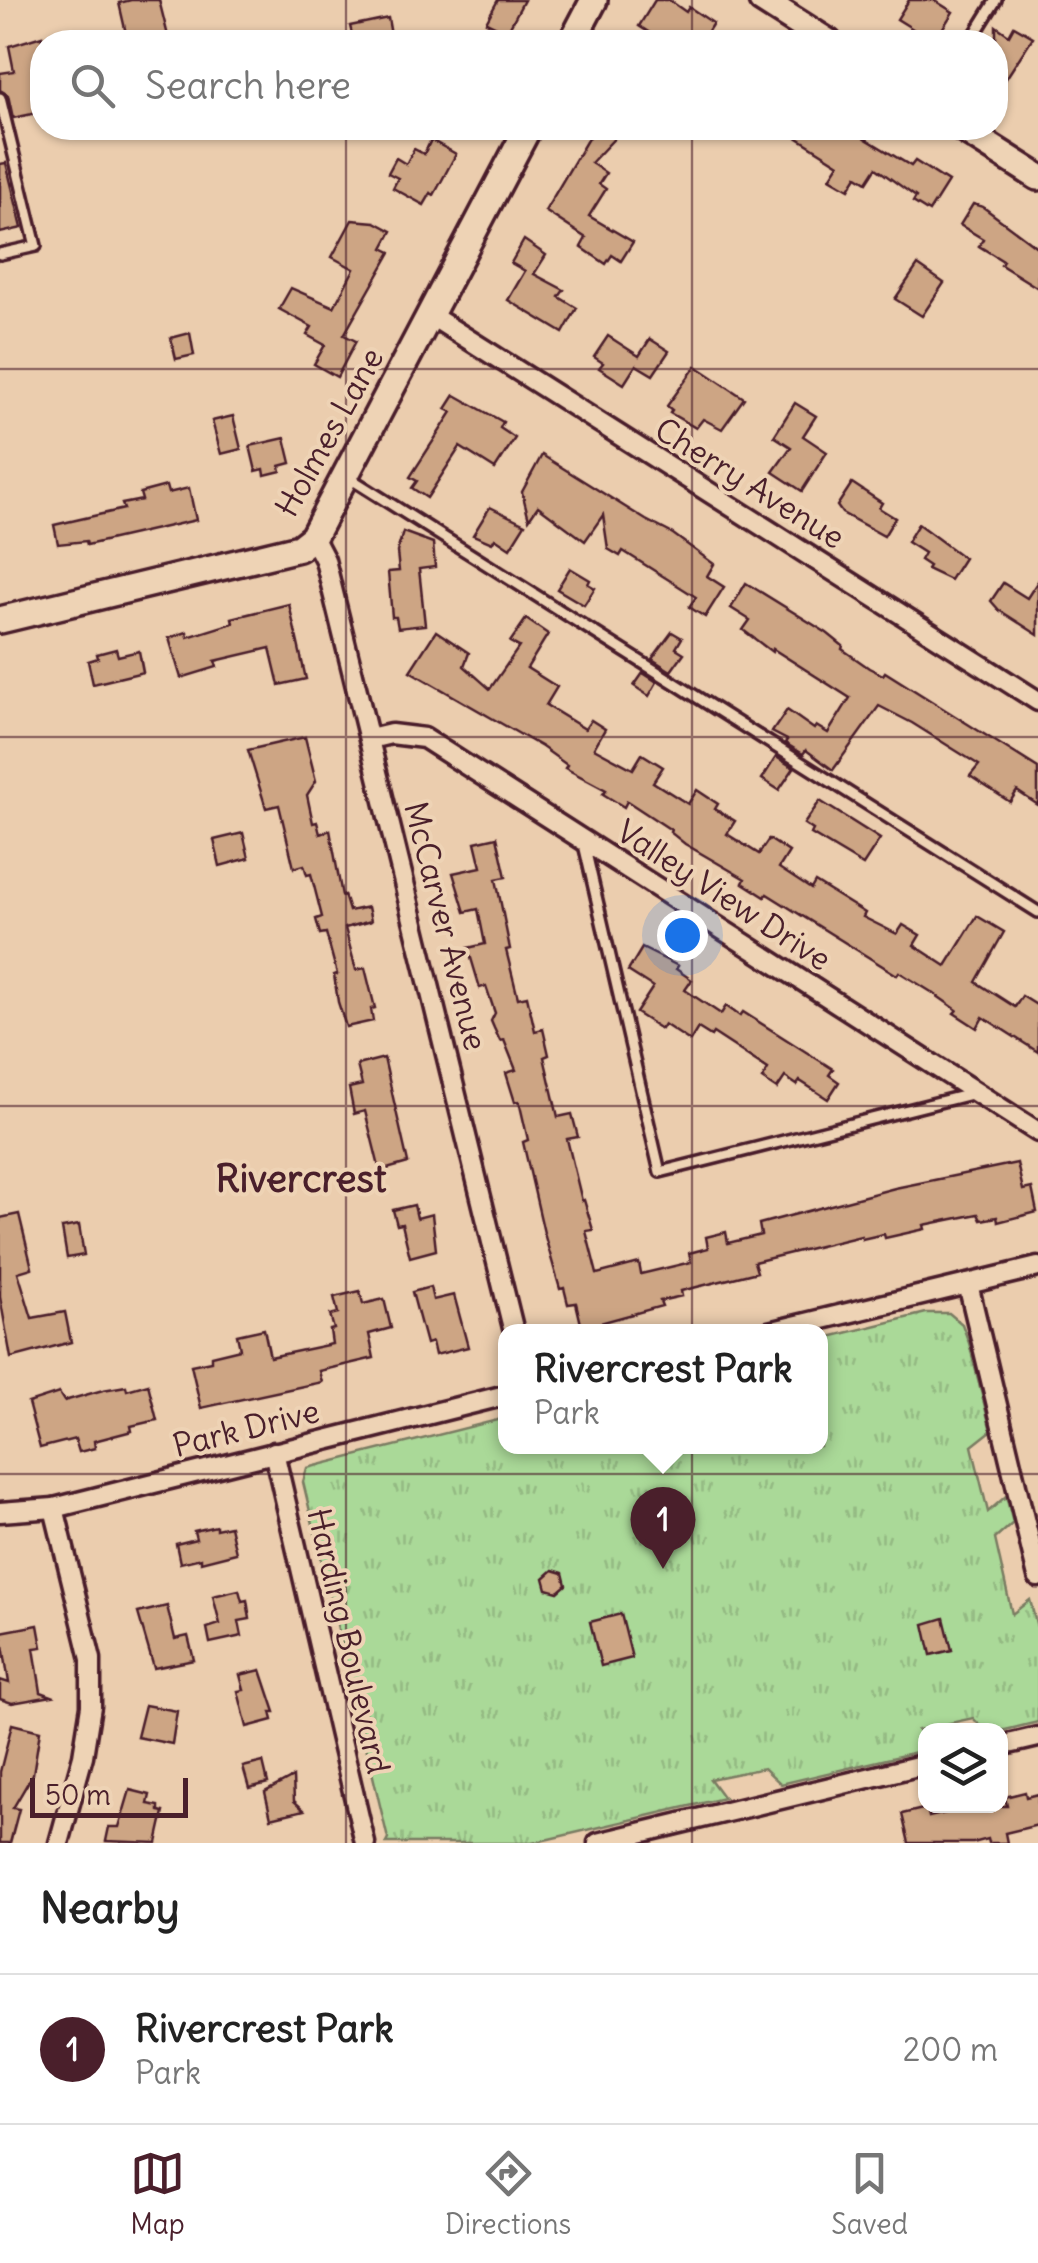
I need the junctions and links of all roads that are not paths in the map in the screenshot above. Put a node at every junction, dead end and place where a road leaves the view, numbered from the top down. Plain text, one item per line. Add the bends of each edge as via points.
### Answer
1 (594, 0) edge
2 (996, 0) edge
3 (777, 4) edge
4 (578, 30) edge
5 (812, 30) edge
6 (977, 30) edge
7 (0, 98) edge
8 (522, 140) edge
9 (979, 140) edge
10 (1038, 177) edge
11 (0, 254) edge
12 (430, 315) junction
13 (346, 475) junction
14 (313, 537) junction
15 (0, 620) edge
16 (1038, 702) edge
17 (370, 739) junction
18 (582, 839) junction
19 (1038, 912) edge
20 (978, 1093) junction
21 (1038, 1132) edge
22 (1038, 1267) edge
23 (968, 1284) junction
24 (512, 1324) edge
25 (802, 1324) edge
26 (498, 1397) edge
27 (274, 1452) junction
28 (54, 1508) junction
29 (0, 1512) edge
30 (1038, 1577) edge
31 (1038, 1737) edge
32 (1008, 1744) edge
33 (918, 1766) edge
34 (59, 1843) edge
35 (365, 1843) edge
36 (598, 1843) edge

1 - 4 street
2 - 6 lane
3 - 5 street
7 - 11 lane via 36,246
8 - 12 street, Holmes Lane
9 - 10 street
12 - 13 street, Holmes Lane
12 - 16 street, Cherry Avenue
13 - 14 street, Holmes Lane
13 - 19 lane
14 - 15 street, Holmes Lane via 299,548
14 - 17 street, McCarver Avenue via 325,560
17 - 18 street, Valley View Drive via 424,738
17 - 24 street, McCarver Avenue
18 - 20 street, Valley View Drive
18 - 20 lane via 660,1172
20 - 21 street, Valley View Drive
22 - 23 street
23 - 25 street
23 - 30 street
26 - 27 street, Park Drive
27 - 28 street, Park Drive
27 - 35 street, Harding Boulevard
28 - 29 street, Park Drive
28 - 34 street via 91,1658 83,1756
31 - 32 street
33 - 36 street

